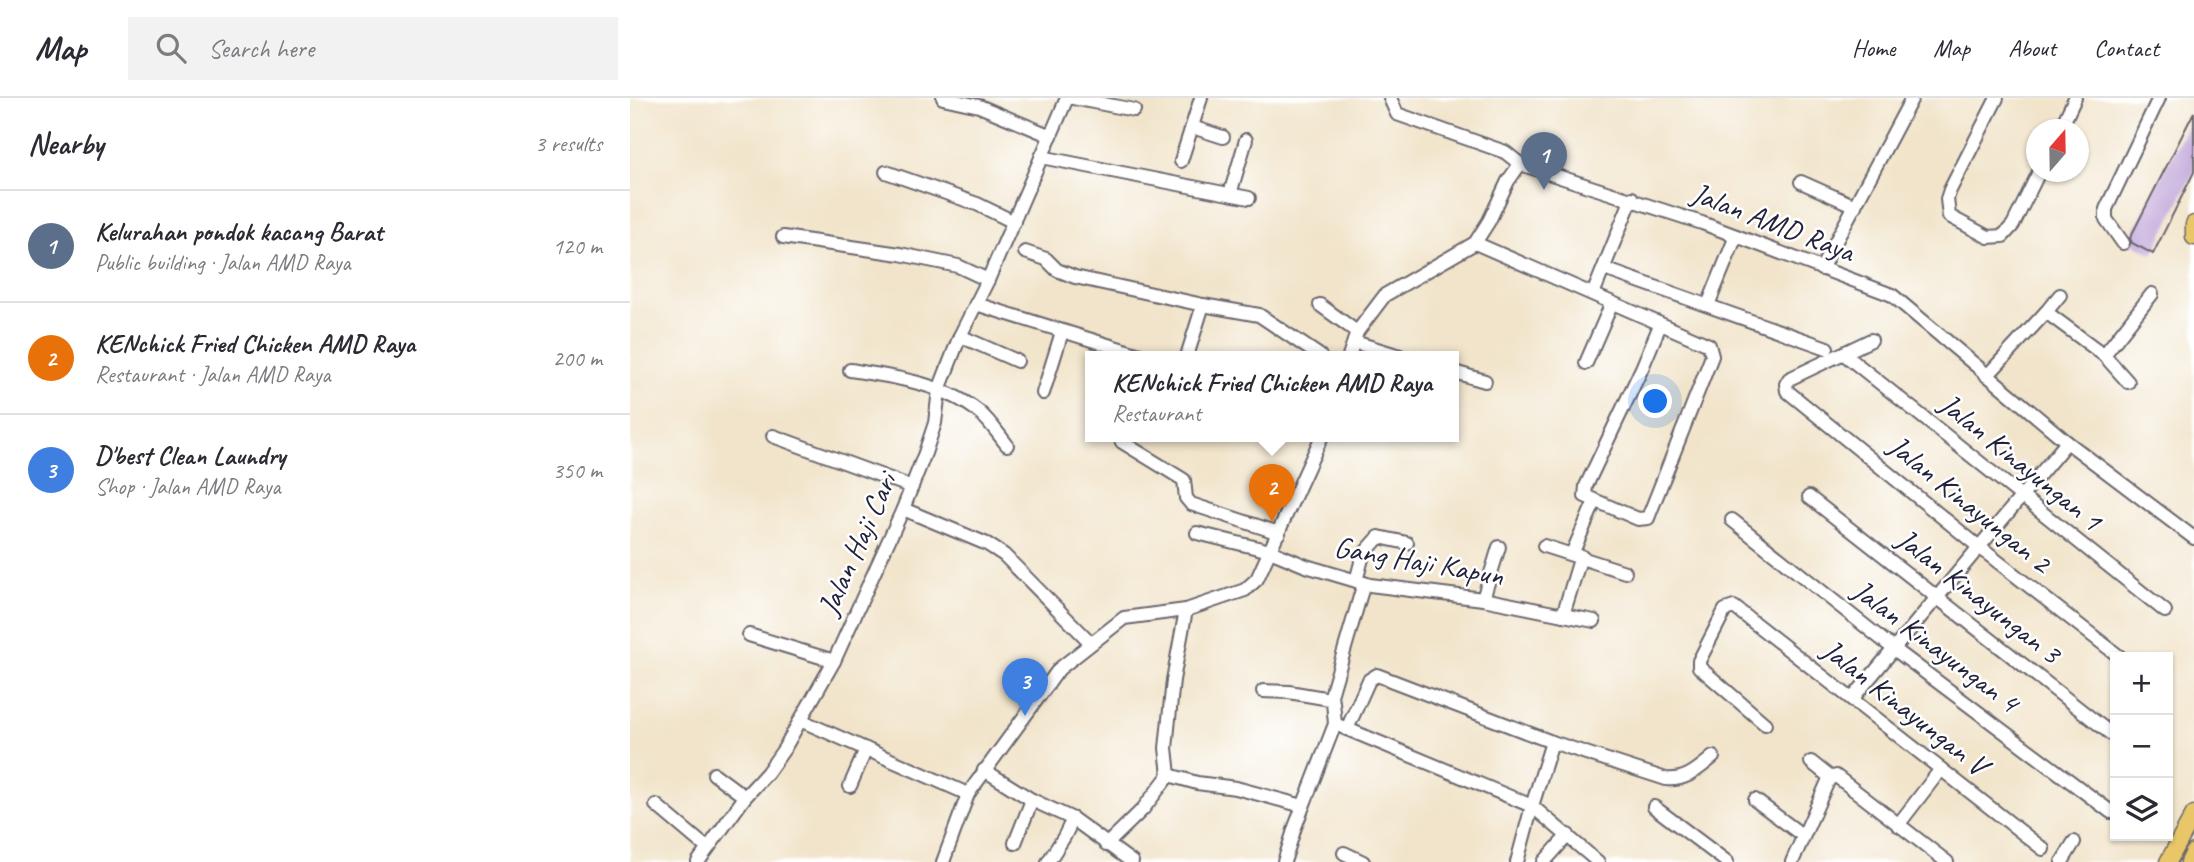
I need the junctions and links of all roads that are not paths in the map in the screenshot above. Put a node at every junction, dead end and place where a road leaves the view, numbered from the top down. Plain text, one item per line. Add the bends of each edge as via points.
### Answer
1 (943, 98) edge
2 (1070, 98) edge
3 (1201, 98) edge
4 (1390, 98) edge
5 (1912, 98) edge
6 (1997, 98) edge
7 (2075, 98) edge
8 (2159, 98) edge
9 (1134, 110) dead end
10 (2065, 119) edge
11 (1192, 127) junction
12 (1051, 136) junction
13 (1223, 137) dead end
14 (1246, 140) dead end
15 (1041, 157) junction
16 (1181, 161) dead end
17 (1520, 164) junction
18 (886, 172) dead end
19 (1801, 182) dead end
20 (2034, 182) edge
21 (1230, 194) junction
22 (1249, 198) dead end
23 (1632, 198) junction
24 (1855, 206) junction
25 (1014, 222) junction
26 (2194, 224) edge
27 (1736, 236) junction
28 (783, 237) dead end
29 (2194, 237) edge
30 (1475, 243) junction
31 (2123, 243) dead end
32 (1025, 252) dead end
33 (1821, 268) junction
34 (1610, 271) dead end
35 (988, 280) junction
36 (2152, 294) dead end
37 (1593, 295) junction
38 (2060, 295) dead end
39 (1612, 303) junction
40 (976, 304) junction
41 (1203, 305) junction
42 (1320, 305) dead end
43 (1708, 305) junction
44 (2046, 312) junction
45 (1660, 325) junction
46 (1062, 332) junction
47 (960, 336) junction
48 (1356, 337) junction
49 (1871, 340) dead end
50 (1827, 348) dead end
51 (1125, 351) edge
52 (1189, 351) edge
53 (1313, 351) edge
54 (1351, 351) edge
55 (1388, 351) edge
56 (1844, 354) junction
57 (2104, 355) junction
58 (1017, 361) dead end
59 (1586, 362) dead end
60 (850, 370) dead end
61 (1459, 374) edge
62 (1987, 376) junction
63 (1485, 382) dead end
64 (2128, 382) dead end
65 (939, 390) junction
66 (1043, 393) dead end
67 (774, 436) dead end
68 (1122, 442) edge
69 (1319, 442) edge
70 (2067, 442) junction
71 (1007, 445) dead end
72 (912, 486) junction
73 (1810, 497) dead end
74 (2021, 497) junction
75 (1595, 501) junction
76 (903, 509) junction
77 (1732, 520) dead end
78 (1197, 533) dead end
79 (1279, 533) junction
80 (2194, 538) edge
81 (1407, 543) dead end
82 (1544, 545) dead end
83 (1499, 547) dead end
84 (1979, 547) junction
85 (1270, 551) junction
86 (1576, 555) junction
87 (1625, 572) dead end
88 (1360, 582) junction
89 (1938, 597) junction
90 (1482, 599) junction
91 (1186, 610) junction
92 (2165, 611) dead end
93 (1563, 615) junction
94 (1594, 621) dead end
95 (749, 635) dead end
96 (1091, 643) junction
97 (1894, 649) junction
98 (2114, 652) edge
99 (834, 662) junction
100 (1263, 691) dead end
101 (1330, 699) junction
102 (1852, 699) junction
103 (800, 720) junction
104 (1765, 724) dead end
105 (1341, 726) junction
106 (2110, 733) edge
107 (1552, 743) junction
108 (866, 750) junction
109 (1713, 757) dead end
110 (1811, 762) dead end
111 (1941, 769) junction
112 (984, 770) junction
113 (714, 774) dead end
114 (1170, 775) junction
115 (1831, 778) junction
116 (850, 786) dead end
117 (968, 794) junction
118 (745, 797) junction
119 (1032, 800) junction
120 (1755, 800) dead end
121 (656, 805) dead end
122 (1303, 806) junction
123 (1531, 806) junction
124 (1654, 807) dead end
125 (2110, 812) dead end
126 (2194, 814) edge
127 (1073, 819) junction
128 (1898, 825) junction
129 (1568, 835) junction
130 (1802, 835) junction
131 (2074, 842) dead end
132 (1015, 843) dead end
133 (1106, 845) junction
134 (707, 848) junction
135 (2043, 849) dead end
136 (2194, 852) edge
137 (1344, 853) dead end
138 (1943, 861) edge
139 (698, 862) edge
140 (943, 862) edge
141 (1048, 862) edge
142 (1132, 862) edge
143 (1284, 862) edge
144 (1363, 862) edge
145 (1517, 862) edge
146 (1544, 862) edge
147 (1598, 862) edge
148 (1727, 862) edge
149 (1792, 862) edge
150 (2062, 862) edge
151 (2168, 862) edge
152 (2189, 862) edge

1 - 12 street via 979,106
2 - 9 street
2 - 12 street, Jalan Haji Cari
3 - 11 street
4 - 17 street, Jalan AMD Raya via 1397,114 1505,152
5 - 24 street
6 - 20 street via 1947,200 1949,216 1988,237 2003,236
7 - 10 street
8 - 31 street via 2106,209 2106,219
11 - 13 street
11 - 16 street
12 - 15 street, Jalan Haji Cari
14 - 21 street
15 - 21 street
15 - 25 street, Jalan Haji Cari
17 - 23 street, Jalan AMD Raya
17 - 30 street
18 - 25 street
19 - 24 street
21 - 22 street
23 - 27 street, Jalan AMD Raya
23 - 37 street
24 - 33 street
25 - 35 street, Jalan Haji Cari
26 - 29 main road
27 - 33 street, Jalan AMD Raya
27 - 43 street
28 - 35 street via 958,266
30 - 37 street
30 - 48 street via 1385,295
32 - 41 street via 1046,259 1066,275
33 - 62 street, Jalan AMD Raya via 1892,295
34 - 43 street
35 - 40 street, Jalan Haji Cari
36 - 57 street
37 - 39 street
38 - 44 street
39 - 45 street
39 - 59 street
40 - 46 street
40 - 47 street, Jalan Haji Cari
41 - 52 street
41 - 53 street via 1259,315
42 - 48 street
43 - 50 street
44 - 57 street
44 - 62 street
45 - 75 street via 1586,486 1585,496
45 - 75 street via 1709,345 1712,356 1648,518 1638,519
46 - 51 street
46 - 66 street
47 - 58 street
47 - 65 street, Jalan Haji Cari
48 - 54 street
48 - 55 street
49 - 56 street
56 - 74 street, Jalan Kinayungan 1
56 - 84 street, Jalan Kinayungan 2 via 1789,379 1787,391
57 - 64 street
60 - 65 street
61 - 63 street
62 - 70 street, Jalan AMD Raya
65 - 71 street via 979,412
65 - 72 street, Jalan Haji Cari via 935,423
67 - 72 street
68 - 79 street via 1184,480 1191,504
69 - 79 street
70 - 74 street
70 - 80 street, Jalan AMD Raya
72 - 76 street, Jalan Haji Cari
73 - 89 street, Jalan Kinayungan 3
74 - 84 street
74 - 92 street, Jalan Kinayungan 1
75 - 86 street
76 - 96 street via 1004,555
76 - 99 street, Jalan Haji Cari
77 - 97 street, Jalan Kinayungan 4
78 - 85 street, Gang Haji Kapun
79 - 85 street
81 - 88 street via 1379,537 1363,555
82 - 86 street
83 - 90 street
84 - 89 street
84 - 98 street, Jalan Kinayungan 2
85 - 88 street, Gang Haji Kapun
85 - 91 street via 1257,579 1245,590
86 - 87 street
86 - 93 street
88 - 90 street, Gang Haji Kapun
88 - 101 street
89 - 97 street
89 - 106 street, Jalan Kinayungan 3
90 - 93 street, Gang Haji Kapun
91 - 96 street via 1124,618
91 - 114 street via 1166,748
93 - 94 street, Gang Haji Kapun
95 - 99 street
96 - 112 street via 1059,670
97 - 102 street
97 - 125 street, Jalan Kinayungan 4
99 - 103 street, Jalan Haji Cari
100 - 101 street
101 - 105 street
102 - 104 street, Jalan Kinayungan V via 1734,607 1726,610 1699,667
102 - 111 street, Jalan Kinayungan V
103 - 108 street
103 - 118 street, Jalan Haji Cari via 767,773
105 - 107 street via 1368,680 1377,675
105 - 122 street
105 - 123 street
107 - 109 street via 1675,780
107 - 123 street
108 - 116 street
108 - 117 street
110 - 115 street
111 - 128 street
111 - 135 street, Jalan Kinayungan V
112 - 117 street
112 - 119 street
113 - 118 street
114 - 122 street
114 - 133 street
115 - 128 street via 1836,776
115 - 130 street
117 - 140 street
118 - 134 street, Jalan Haji Cari
119 - 127 street
119 - 132 street
120 - 130 street
121 - 134 street
122 - 143 street
123 - 129 street
123 - 145 street
124 - 148 street
126 - 151 main road
127 - 133 street
127 - 141 street
128 - 138 street
129 - 146 street
129 - 147 street
130 - 149 street
131 - 150 street
133 - 142 street
134 - 139 street, Jalan Haji Cari
136 - 152 main road
137 - 144 street

